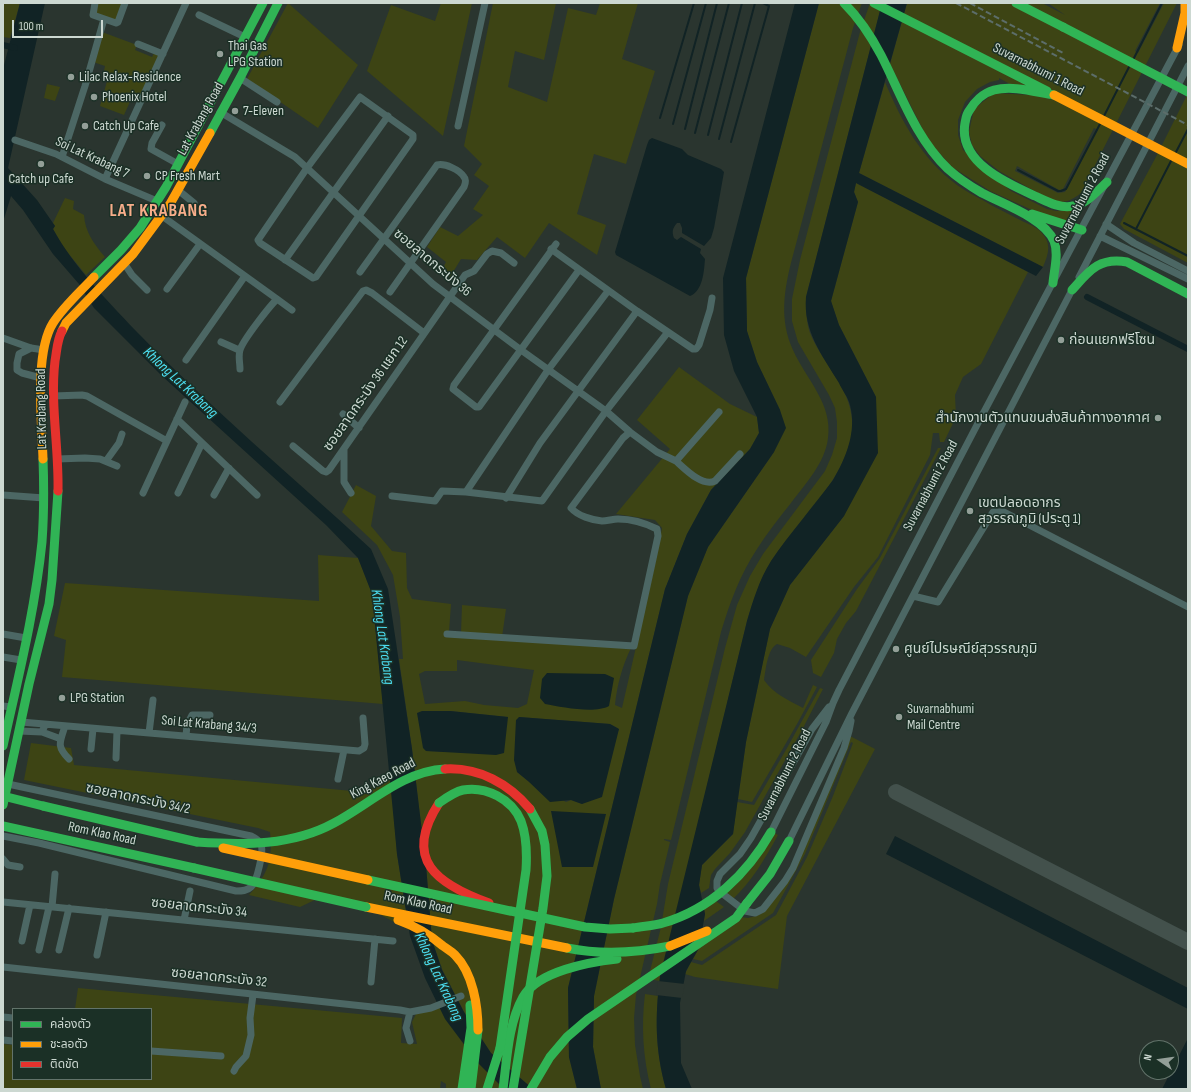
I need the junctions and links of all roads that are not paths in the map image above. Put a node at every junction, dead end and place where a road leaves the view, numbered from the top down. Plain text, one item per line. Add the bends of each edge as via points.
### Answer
1 (95, 3) edge
2 (125, 3) edge
3 (186, 3) edge
4 (263, 3) edge
5 (278, 3) edge
6 (485, 3) edge
7 (844, 3) edge
8 (874, 3) edge
9 (1016, 3) edge
10 (1037, 3) edge
11 (1185, 3) edge
12 (199, 15) dead end
13 (104, 19) junction
14 (1063, 27) junction
15 (1188, 27) edge
16 (245, 37) junction
17 (138, 44) dead end
18 (1177, 48) junction
19 (163, 54) junction
20 (1188, 66) edge
21 (240, 78) junction
22 (1188, 92) edge
23 (1054, 95) junction
24 (277, 102) dead end
25 (209, 105) junction
26 (220, 112) junction
27 (388, 116) junction
28 (162, 125) dead end
29 (458, 126) dead end
30 (15, 140) dead end
31 (62, 157) junction
32 (178, 164) junction
33 (1188, 164) edge
34 (307, 168) junction
35 (105, 179) junction
36 (1107, 182) junction
37 (178, 190) junction
38 (333, 192) junction
39 (157, 201) junction
40 (194, 203) dead end
41 (1010, 206) junction
42 (162, 216) junction
43 (358, 216) junction
44 (1106, 224) junction
45 (1082, 230) junction
46 (1100, 236) junction
47 (384, 240) junction
48 (200, 244) junction
49 (285, 260) junction
50 (410, 263) junction
51 (514, 263) dead end
52 (121, 266) junction
53 (579, 270) junction
54 (1188, 271) edge
55 (360, 272) dead end
56 (245, 276) junction
57 (1188, 279) edge
58 (1053, 283) junction
59 (167, 289) dead end
60 (147, 290) dead end
61 (1072, 290) junction
62 (608, 291) junction
63 (390, 292) dead end
64 (1188, 294) edge
65 (450, 297) junction
66 (712, 298) dead end
67 (277, 299) junction
68 (292, 310) dead end
69 (637, 311) junction
70 (493, 329) junction
71 (424, 332) junction
72 (668, 332) junction
73 (3, 338) edge
74 (221, 342) dead end
75 (31, 348) junction
76 (44, 350) junction
77 (240, 350) junction
78 (521, 350) junction
79 (186, 360) dead end
80 (240, 369) dead end
81 (548, 370) junction
82 (41, 378) junction
83 (578, 391) junction
84 (53, 396) junction
85 (185, 402) dead end
86 (280, 402) dead end
87 (606, 411) junction
88 (719, 412) dead end
89 (343, 414) dead end
90 (177, 418) junction
91 (359, 428) junction
92 (630, 432) junction
93 (122, 434) dead end
94 (167, 441) junction
95 (202, 443) junction
96 (293, 446) dead end
97 (344, 449) junction
98 (740, 454) dead end
99 (57, 459) junction
100 (106, 461) junction
101 (676, 461) junction
102 (117, 466) dead end
103 (229, 468) junction
104 (466, 492) junction
105 (143, 493) dead end
106 (178, 493) dead end
107 (351, 493) dead end
108 (3, 495) edge
109 (214, 495) dead end
110 (256, 495) dead end
111 (392, 496) dead end
112 (44, 498) junction
113 (506, 498) junction
114 (913, 596) junction
115 (34, 602) junction
116 (49, 604) junction
117 (1188, 607) edge
118 (3, 634) edge
119 (447, 634) dead end
120 (26, 638) junction
121 (3, 657) edge
122 (21, 660) junction
123 (153, 700) dead end
124 (833, 703) junction
125 (7, 706) edge
126 (852, 713) junction
127 (210, 715) dead end
128 (362, 718) dead end
129 (6, 722) edge
130 (45, 725) junction
131 (64, 726) junction
132 (20, 727) junction
133 (93, 729) junction
134 (117, 730) junction
135 (42, 732) junction
136 (149, 733) junction
137 (186, 736) junction
138 (61, 739) junction
139 (3, 746) edge
140 (91, 749) dead end
141 (344, 750) junction
142 (116, 758) dead end
143 (69, 759) dead end
144 (338, 779) dead end
145 (8, 784) junction
146 (3, 796) edge
147 (3, 805) edge
148 (3, 826) edge
149 (771, 832) joint
150 (3, 836) edge
151 (789, 841) joint
152 (197, 842) junction
153 (3, 859) edge
154 (20, 866) dead end
155 (55, 874) dead end
156 (190, 891) dead end
157 (3, 902) edge
158 (747, 903) junction
159 (30, 905) junction
160 (50, 907) junction
161 (366, 907) junction
162 (69, 908) junction
163 (510, 911) junction
164 (106, 912) junction
165 (184, 920) junction
166 (374, 939) junction
167 (22, 941) dead end
168 (392, 941) dead end
169 (39, 950) dead end
170 (59, 950) dead end
171 (447, 950) junction
172 (646, 951) junction
173 (97, 955) dead end
174 (3, 967) edge
175 (371, 982) dead end
176 (253, 995) junction
177 (461, 996) dead end
178 (410, 1012) junction
179 (410, 1041) dead end
180 (500, 1048) junction
181 (152, 1051) edge
182 (220, 1056) dead end
183 (234, 1071) dead end
184 (462, 1089) edge
185 (471, 1089) edge
186 (487, 1089) edge
187 (494, 1089) edge
188 (503, 1089) edge
189 (513, 1089) edge
190 (531, 1089) edge

1 - 13 street via 92,15
2 - 13 street via 117,23
3 - 19 street
4 - 16 main road, Lat Krabang Road
5 - 21 main road, Lat Krabang Road
6 - 29 street
7 - 41 main road via 863,24 881,55 910,119 932,153 970,186
8 - 23 main road, Suvarnabhumi 1 Road
9 - 14 main road
10 - 14 main road
11 - 18 main road
12 - 16 street
13 - 31 street
14 - 22 main road, bridge
15 - 18 street, Suvarnabhumi 2 Road
16 - 25 main road, Lat Krabang Road
17 - 19 street
18 - 36 street, Suvarnabhumi 2 Road
19 - 35 street
20 - 44 street
21 - 24 street
21 - 26 main road, Lat Krabang Road
23 - 33 main road, Suvarnabhumi 1 Road, bridge
23 - 36 main road via 1007,89 993,90 980,96 970,107 965,120 967,148 976,160 995,176 1056,205 1074,207 1090,198
25 - 26 main road
25 - 32 main road, Lat Krabang Road
26 - 34 street, ซอยลาดกระบัง 36 via 288,152
26 - 37 main road, Lat Krabang Road
27 - 34 street via 360,97
27 - 38 street
27 - 43 street via 412,135 413,139
28 - 32 street via 151,149
30 - 31 street, Soi Lat Krabang 7
31 - 35 street, Soi Lat Krabang 7
32 - 39 main road, Lat Krabang Road
34 - 38 street, ซอยลาดกระบัง 36
34 - 49 street via 258,240
35 - 39 street, Soi Lat Krabang 7
36 - 45 street, Suvarnabhumi 2 Road
37 - 40 street
37 - 42 main road, Lat Krabang Road
38 - 43 street, ซอยลาดกระบัง 36
38 - 49 street
39 - 76 main road, Lat Krabang Road via 140,228 62,310 52,324
41 - 45 main road
41 - 58 main road via 1045,227 1050,233 1056,248
42 - 48 street
42 - 52 main road, Lat Krabang Road via 142,244
43 - 47 street, ซอยลาดกระบัง 36
43 - 49 street via 316,277 313,278
44 - 46 street
44 - 54 street via 1134,243
45 - 58 street, Suvarnabhumi 2 Road
46 - 57 street
46 - 61 street
47 - 50 street, ซอยลาดกระบัง 36
47 - 50 street via 437,165 443,164 458,172 466,180 464,187
47 - 55 street
48 - 56 street
48 - 59 street
50 - 63 street
50 - 65 street, ซอยลาดกระบัง 36
51 - 65 street, ซอยลาดกระบัง 36 แยก 12 via 501,253 489,252 474,271 465,275
52 - 60 street
52 - 84 main road, Lat Krabang Road via 66,323 58,339
53 - 62 street
53 - 70 street via 554,247
53 - 78 street
56 - 67 street
56 - 79 street
58 - 124 street, Suvarnabhumi 2 Road
61 - 64 main road via 1102,262 1120,260
61 - 114 street
62 - 69 street
62 - 81 street
65 - 70 street, ซอยลาดกระบัง 36
65 - 71 street, ซอยลาดกระบัง 36 แยก 12
66 - 72 street via 696,349 688,347
67 - 68 street
67 - 77 street
69 - 72 street
69 - 83 street
70 - 78 street, ซอยลาดกระบัง 36
70 - 78 street via 452,387 476,407 479,407
71 - 86 street via 372,293 363,291
71 - 91 street, ซอยลาดกระบัง 36 แยก 12
72 - 87 street
73 - 75 street
74 - 77 street
75 - 76 street
75 - 82 street via 19,354 17,370
76 - 82 main road, Lat Krabang Road
77 - 80 street
78 - 81 street, ซอยลาดกระบัง 36
81 - 83 street, ซอยลาดกระบัง 36
81 - 104 street
82 - 112 main road, Lat Krabang Road
83 - 87 street, ซอยลาดกระบัง 36
83 - 113 street via 540,443
84 - 94 street via 87,396
84 - 99 main road, Lat Krabang Road
85 - 90 street
87 - 92 street, ซอยลาดกระบัง 36
87 - 113 street via 542,501
88 - 101 street
89 - 91 street
90 - 94 street
90 - 95 street
91 - 97 street, ซอยลาดกระบัง 36 แยก 12
92 - 101 street, ซอยลาดกระบัง 36 via 664,456
92 - 119 street via 571,508 576,513 603,521 633,520 657,529 658,536 634,646
93 - 100 street via 119,444
94 - 105 street
95 - 103 street
95 - 106 street
96 - 97 street, ซอยลาดกระบัง 36 แยก 12 via 326,472
97 - 107 street via 344,482
98 - 101 street, ซอยลาดกระบัง 36 via 711,483 702,481
99 - 100 street via 85,458
99 - 116 main road, Lat Krabang Road via 57,516
100 - 102 street
103 - 109 street
103 - 110 street
104 - 111 street via 442,491 435,501
104 - 113 street
108 - 112 street
112 - 115 main road, Lat Krabang Road via 42,541
114 - 117 street via 938,602 992,512 1004,512
114 - 126 street
115 - 116 main road
115 - 120 main road, Lat Krabang Road
116 - 132 main road, Lat Krabang Road
118 - 120 street
120 - 122 main road, Lat Krabang Road
121 - 122 street
122 - 125 main road, Lat Krabang Road
123 - 136 street
124 - 126 street via 812,729 751,838 718,878 719,891 746,911 755,913 763,909 793,868 847,739
124 - 149 street, Suvarnabhumi 2 Road
125 - 129 main road, Lat Krabang Road
126 - 151 street
127 - 137 street via 192,715 186,725
128 - 141 street, Soi Lat Krabang 34/3 via 364,748 359,751
129 - 139 main road, Lat Krabang Road
130 - 131 street, Soi Lat Krabang 34/3
130 - 132 street, Soi Lat Krabang 34/3
130 - 135 street
131 - 133 street, Soi Lat Krabang 34/3
131 - 138 street
132 - 135 street
132 - 145 main road, Lat Krabang Road
133 - 134 street, Soi Lat Krabang 34/3
133 - 140 street
134 - 136 street, Soi Lat Krabang 34/3
134 - 142 street
135 - 138 street
136 - 137 street, Soi Lat Krabang 34/3
137 - 141 street, Soi Lat Krabang 34/3
138 - 143 street via 60,748
141 - 144 street
145 - 147 main road, Lat Krabang Road
145 - 150 street, ซอยลาดกระบัง 34/2 via 251,836 260,843 262,849 254,885 250,889 236,891
146 - 152 main road, Rom Klao Road, bridge
148 - 161 main road, Rom Klao Road, bridge
149 - 163 main road, Rom Klao Road, bridge via 753,861 726,889 704,905 662,924 610,929 585,927
151 - 158 main road, Rom Klao Road via 768,879
152 - 163 main road, Rom Klao Road, bridge
152 - 189 main road, King Kaeo Road, bridge via 250,845 300,836 332,824 405,781 439,769 458,768 473,771 490,776 508,787 532,812 542,830 546,852 544,891
153 - 154 street via 8,865
155 - 160 street
156 - 165 street
157 - 159 street, ซอยลาดกระบัง 34
158 - 172 main road, Rom Klao Road, bridge via 703,933 670,946
158 - 190 main road, bridge via 736,918 588,1019 567,1037 550,1057
159 - 160 street, ซอยลาดกระบัง 34
159 - 167 street
160 - 162 street, ซอยลาดกระบัง 34
160 - 169 street
161 - 171 main road via 412,924
161 - 172 main road, Rom Klao Road, bridge via 585,952
162 - 164 street, ซอยลาดกระบัง 34
162 - 170 street
163 - 180 main road, bridge via 457,890 442,880 430,866 424,848 425,830 431,814 439,803 452,794 464,790 491,792 513,809 521,821 525,836 526,870
164 - 165 street, ซอยลาดกระบัง 34
164 - 173 street
165 - 166 street, ซอยลาดกระบัง 34
166 - 168 street, ซอยลาดกระบัง 34
166 - 175 street
171 - 184 main road via 464,981 471,1011
171 - 185 main road via 454,954 462,965 471,981 477,1003 479,1036
172 - 188 main road, bridge via 573,966 549,976 530,988 514,1020
174 - 176 street, ซอยลาดกระบัง 32
176 - 178 street, ซอยลาดกระบัง 32
176 - 183 street via 246,1056
177 - 178 street, ซอยลาดกระบัง 32 via 432,1008
178 - 179 street via 406,1028
180 - 186 main road
180 - 187 main road
181 - 182 street

